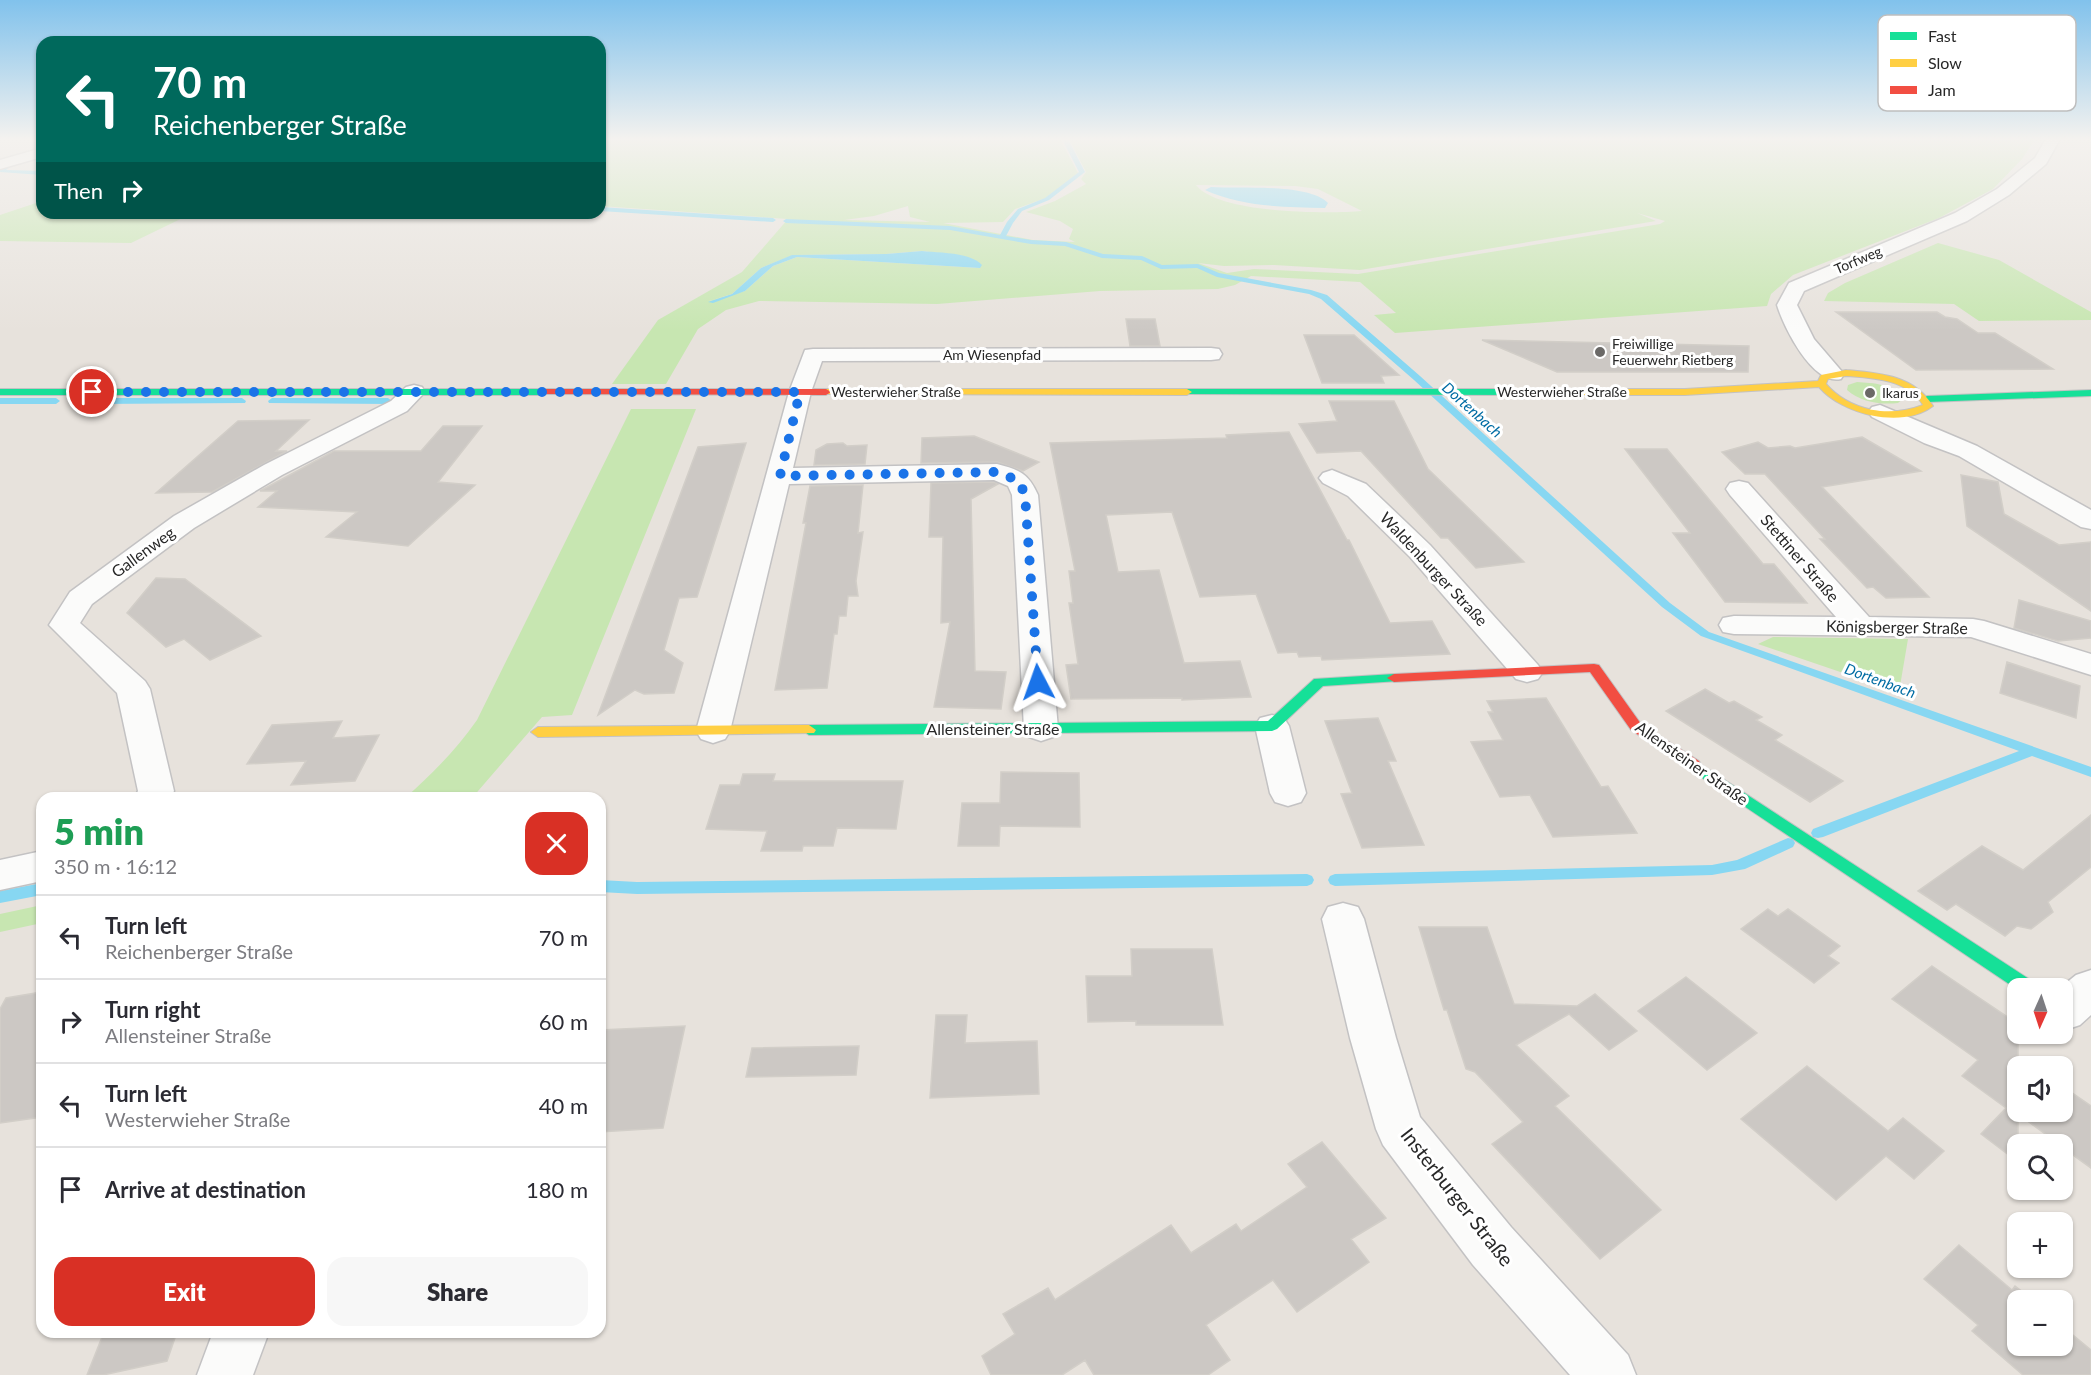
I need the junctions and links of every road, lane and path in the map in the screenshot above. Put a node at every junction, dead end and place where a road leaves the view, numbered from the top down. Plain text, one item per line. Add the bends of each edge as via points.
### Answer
1 (1984, 203) edge
2 (1804, 339) junction
3 (1211, 354) dead end
4 (1872, 375) junction
5 (1827, 379) junction
6 (1904, 384) junction
7 (0, 392) edge
8 (414, 392) junction
9 (800, 392) junction
10 (1684, 392) junction
11 (2042, 393) junction
12 (2091, 393) edge
13 (1841, 402) junction
14 (1924, 405) junction
15 (1880, 412) junction
16 (1968, 450) junction
17 (780, 476) junction
18 (1332, 478) dead end
19 (1739, 489) dead end
20 (2091, 521) edge
21 (1734, 625) dead end
22 (1860, 626) junction
23 (2091, 665) edge
24 (1527, 672) junction
25 (1272, 726) junction
26 (1041, 729) junction
27 (713, 731) junction
28 (538, 732) dead end
29 (156, 792) edge
30 (1288, 793) dead end
31 (36, 867) edge
32 (0, 875) edge
33 (1343, 919) dead end
34 (2015, 978) edge
35 (2091, 988) edge
36 (2073, 1004) edge
37 (239, 1338) edge
38 (225, 1375) edge
39 (1608, 1375) edge

1 - 2 street, Torfweg via 1961,217 1796,287 1787,305
2 - 4 street
2 - 5 street, Torfweg
3 - 9 street, Am Wiesenpfad via 813,355
4 - 5 main road, Westerwieher Straße
4 - 6 main road, Westerwieher Straße
5 - 10 main road, Westerwieher Straße
5 - 13 main road via 1827,394
6 - 11 main road
6 - 14 main road
7 - 8 main road, Westerwieher Straße
8 - 9 main road, Westerwieher Straße
8 - 29 street, Gallenweg via 399,406 273,470 184,522 81,598 64,626 133,689
9 - 10 main road, Westerwieher Straße
9 - 17 street
10 - 13 main road, Westerwieher Straße
11 - 12 main road
11 - 14 main road
13 - 15 main road, Westerwieher Straße
14 - 15 main road, Westerwieher Straße via 1905,414
14 - 16 street via 1927,418
15 - 16 street
16 - 20 street
17 - 26 street via 997,472 1019,481 1025,495
17 - 27 street
18 - 24 street, Waldenburger Straße via 1357,490 1420,550
19 - 22 street, Stettiner Straße
21 - 22 street, Königsberger Straße
22 - 23 street, Königsberger Straße via 1974,628
24 - 25 main road, Allensteiner Straße via 1319,682
24 - 34 main road, Allensteiner Straße via 1594,668 1636,728
25 - 26 main road, Allensteiner Straße
25 - 30 street
26 - 27 main road, Allensteiner Straße
27 - 28 main road, Allensteiner Straße
31 - 32 street
33 - 39 street, Insterburger Straße via 1400,1129 1492,1246
35 - 36 street
37 - 38 street

